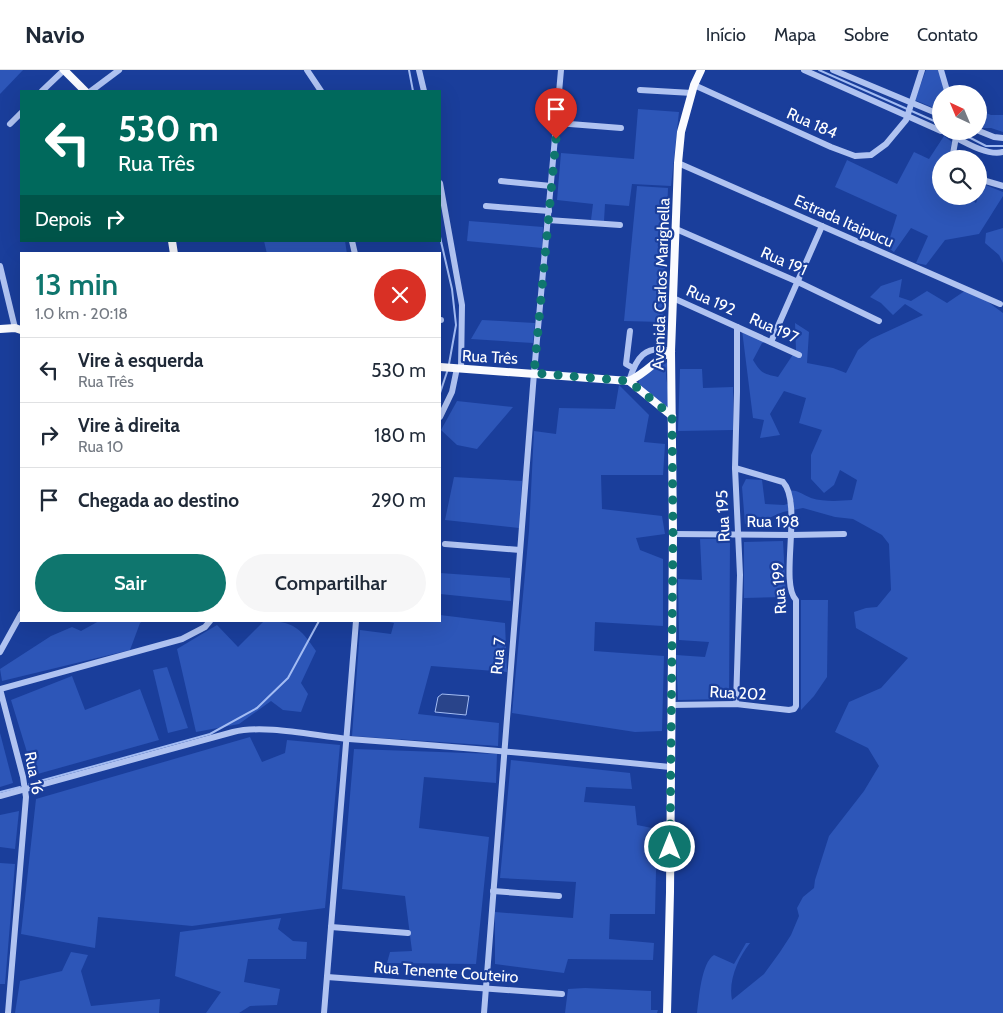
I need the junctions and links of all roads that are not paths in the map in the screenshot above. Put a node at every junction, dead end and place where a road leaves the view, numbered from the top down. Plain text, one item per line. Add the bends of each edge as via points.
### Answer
1 (64, 70) edge
2 (118, 70) edge
3 (419, 70) edge
4 (561, 70) edge
5 (701, 70) edge
6 (804, 70) edge
7 (833, 70) edge
8 (922, 70) edge
9 (941, 70) edge
10 (308, 71) edge
11 (842, 72) edge
12 (945, 85) edge
13 (693, 89) junction
14 (43, 90) edge
15 (84, 90) edge
16 (92, 90) edge
17 (320, 90) edge
18 (424, 90) edge
19 (640, 90) dead end
20 (911, 102) junction
21 (932, 111) edge
22 (20, 114) edge
23 (908, 116) junction
24 (557, 123) junction
25 (10, 124) dead end
26 (932, 127) edge
27 (621, 128) dead end
28 (988, 135) edge
29 (1003, 138) edge
30 (962, 140) edge
31 (1002, 153) edge
32 (678, 163) junction
33 (501, 181) dead end
34 (987, 181) edge
35 (551, 186) junction
36 (1003, 186) edge
37 (441, 189) edge
38 (486, 206) dead end
39 (549, 211) junction
40 (548, 220) junction
41 (620, 225) dead end
42 (822, 226) junction
43 (676, 229) junction
44 (0, 266) edge
45 (798, 282) junction
46 (673, 298) junction
47 (1000, 304) dead end
48 (879, 321) dead end
49 (737, 327) junction
50 (0, 329) edge
51 (18, 329) edge
52 (630, 331) dead end
53 (771, 342) junction
54 (671, 351) junction
55 (799, 355) dead end
56 (441, 367) edge
57 (633, 368) junction
58 (458, 369) junction
59 (534, 373) junction
60 (629, 381) junction
61 (441, 415) edge
62 (672, 416) junction
63 (735, 468) junction
64 (673, 534) junction
65 (844, 534) dead end
66 (738, 535) junction
67 (792, 535) junction
68 (445, 544) dead end
69 (520, 550) junction
70 (20, 616) edge
71 (209, 622) edge
72 (356, 622) edge
73 (0, 652) edge
74 (0, 689) edge
75 (796, 701) joint
76 (736, 704) junction
77 (671, 705) junction
78 (346, 738) junction
79 (504, 750) junction
80 (670, 767) junction
81 (26, 790) junction
82 (0, 796) edge
83 (493, 891) junction
84 (560, 896) dead end
85 (331, 927) junction
86 (408, 933) dead end
87 (327, 976) junction
88 (486, 990) junction
89 (562, 994) dead end
90 (8, 1013) edge
91 (324, 1013) edge
92 (484, 1013) edge
93 (667, 1013) edge

1 - 14 street
1 - 15 main road
2 - 16 street
3 - 18 street
4 - 24 street, Rua 7
5 - 13 main road, Avenida Carlos Marighella
6 - 23 street
7 - 11 street
8 - 20 street
9 - 12 street
10 - 17 street
11 - 20 street
13 - 19 street
13 - 23 street, Rua 184 via 855,156 871,155 879,150 896,134
13 - 32 main road, Avenida Carlos Marighella via 681,132
20 - 21 street
20 - 23 street
22 - 25 street
23 - 26 street
24 - 27 street
24 - 35 street, Rua 7
28 - 29 street
30 - 31 street via 983,151
32 - 42 street, Estrada Itaipucu
32 - 43 main road, Avenida Carlos Marighella
33 - 35 street
34 - 36 street
35 - 39 street, Rua 7
37 - 58 street via 462,305
38 - 39 street
39 - 40 street, Rua 7
40 - 41 street
40 - 59 street, Rua 7
42 - 45 street
42 - 47 street, Estrada Itaipucu
43 - 45 street, Rua 191
43 - 46 main road, Avenida Carlos Marighella
44 - 51 street
45 - 48 street, Rua 191
45 - 53 street
46 - 49 street, Rua 192
46 - 54 main road, Avenida Carlos Marighella
49 - 53 street, Rua 197
49 - 63 street, Rua 195
50 - 51 main road
52 - 57 street via 626,364
53 - 55 street, Rua 197
54 - 57 street via 659,348 648,351
54 - 60 main road
54 - 62 main road, Avenida Carlos Marighella
56 - 58 main road, Rua Três
57 - 60 street
58 - 59 main road, Rua Três
58 - 61 street
59 - 60 main road, Rua Três
59 - 69 street, Rua 7
60 - 62 main road
62 - 64 main road, Avenida Carlos Marighella
63 - 66 street, Rua 195
63 - 67 street via 786,485
64 - 66 street, Rua 198
64 - 77 main road, Avenida Carlos Marighella
65 - 67 street, Rua 198
66 - 67 street, Rua 198
66 - 76 street, Rua 195
67 - 75 street, Rua 199 via 790,584 796,600
68 - 69 street
69 - 79 street, Rua 7
70 - 73 street
71 - 74 street via 182,639
72 - 78 street
74 - 81 street, Rua 16
75 - 76 street, Rua 202 via 794,710
76 - 77 street, Rua 202
77 - 80 main road, Avenida Carlos Marighella
78 - 79 street
78 - 81 street via 248,729
78 - 85 street
79 - 80 street
79 - 83 street, Rua 7
80 - 93 main road, Avenida Carlos Marighella
81 - 82 street
81 - 90 street, Rua 16
83 - 84 street
83 - 88 street, Rua 7
85 - 86 street
85 - 87 street
87 - 88 street, Rua Tenente Couteiro
87 - 91 street
88 - 89 street, Rua Tenente Couteiro
88 - 92 street, Rua 7

